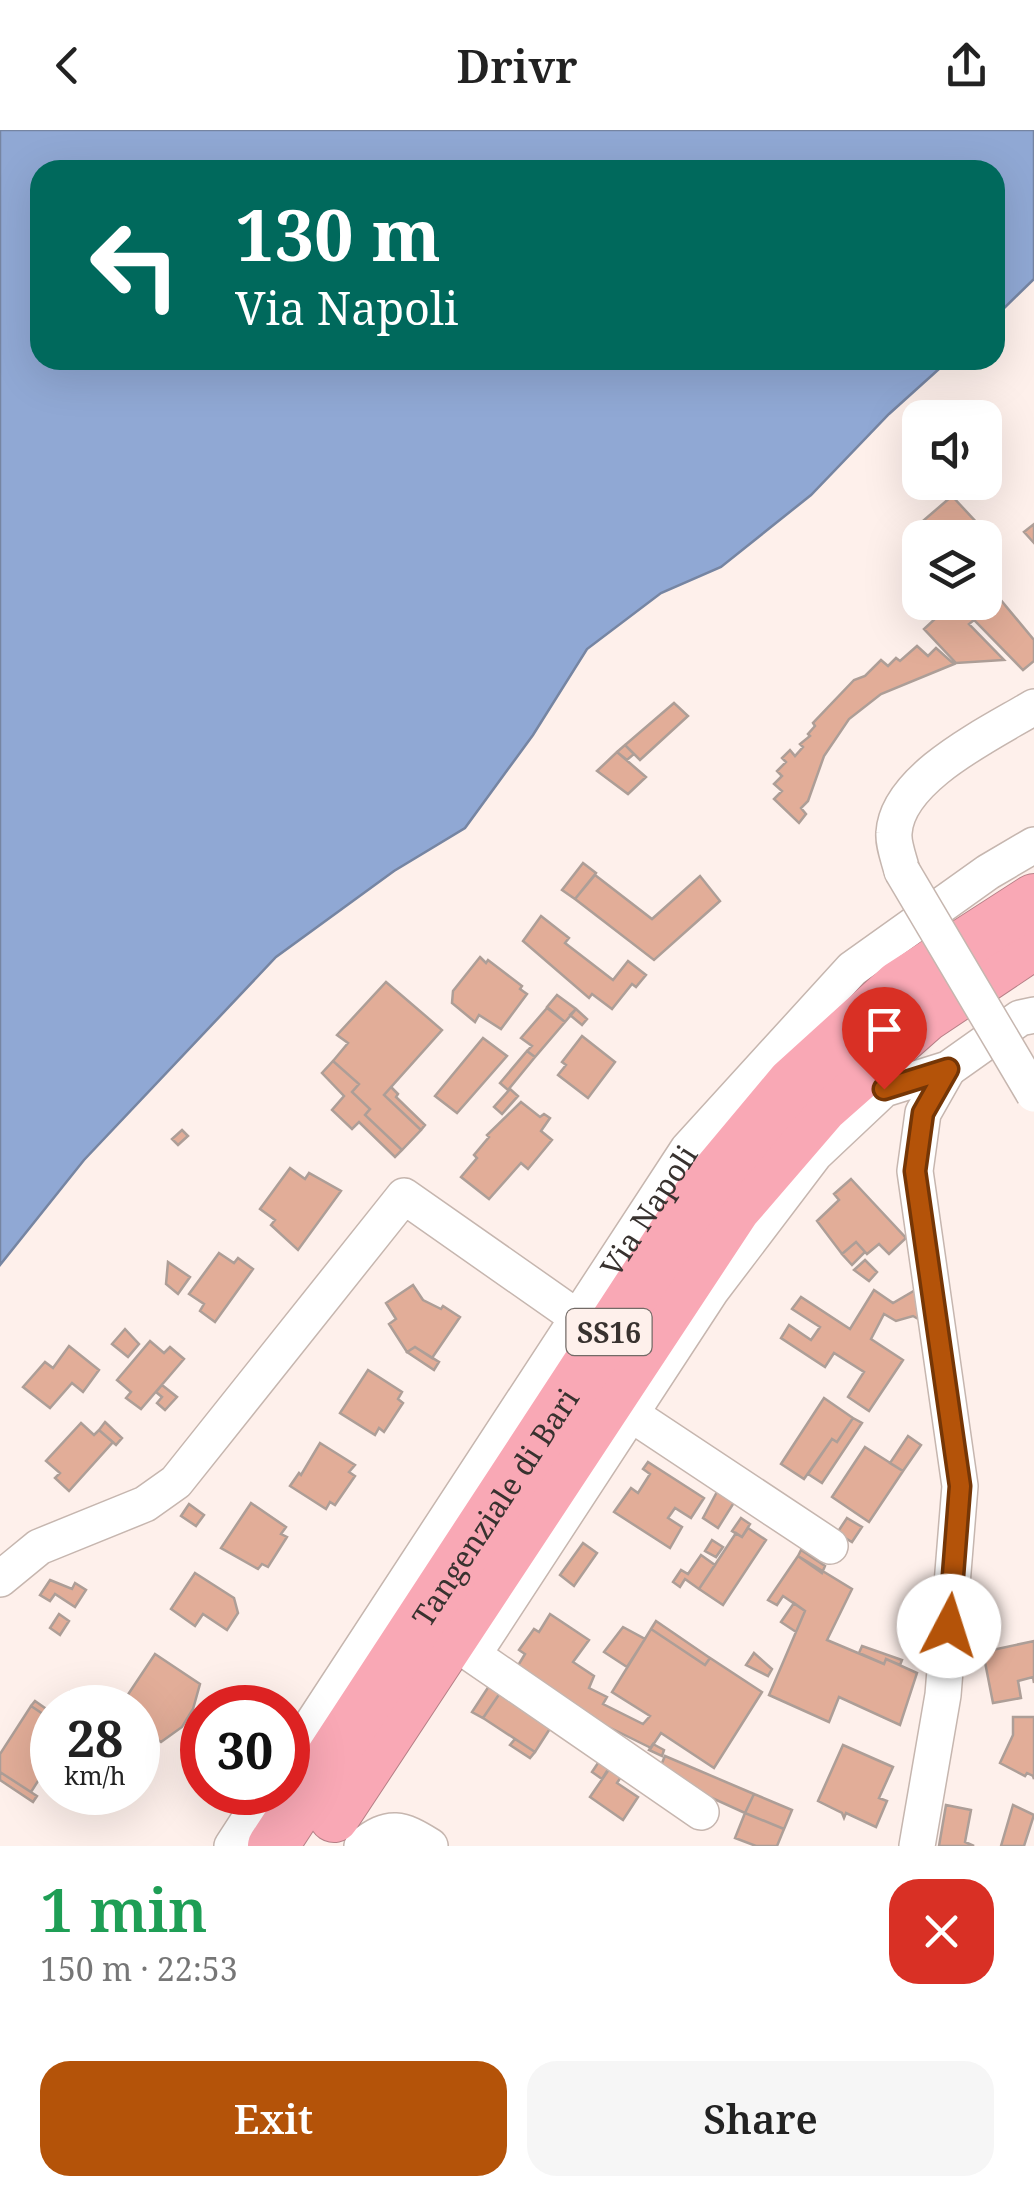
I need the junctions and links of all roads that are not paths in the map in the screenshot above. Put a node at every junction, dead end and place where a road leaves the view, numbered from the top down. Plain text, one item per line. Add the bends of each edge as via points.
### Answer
1 (1034, 706) edge
2 (1034, 845) edge
3 (1034, 899) edge
4 (1034, 944) edge
5 (1034, 1015) edge
6 (948, 1069) junction
7 (1034, 1094) edge
8 (578, 1318) junction
9 (631, 1414) junction
10 (830, 1546) dead end
11 (0, 1579) edge
12 (310, 1726) edge
13 (700, 1812) dead end
14 (252, 1815) edge
15 (232, 1846) edge
16 (273, 1846) edge
17 (314, 1846) edge
18 (362, 1846) edge
19 (430, 1846) edge
20 (916, 1846) edge

1 - 7 street, bridge via 922,780 901,805 893,834 902,871
2 - 8 street, Via Napoli via 852,969 688,1149
3 - 16 highway, Tangenziale di Bari / SS16 via 899,986 792,1083 700,1193
4 - 17 highway, Tangenziale di Bari / SS16 via 925,1017 823,1107 735,1208
5 - 6 street
6 - 9 street via 884,1089 816,1154 710,1291
6 - 20 street via 923,1113 915,1171 960,1486 943,1695
8 - 11 street via 404,1196 176,1482 146,1504 39,1546
8 - 12 street, Via Napoli
9 - 10 street
9 - 13 street via 474,1656
14 - 15 street
18 - 19 street via 384,1831 406,1831

